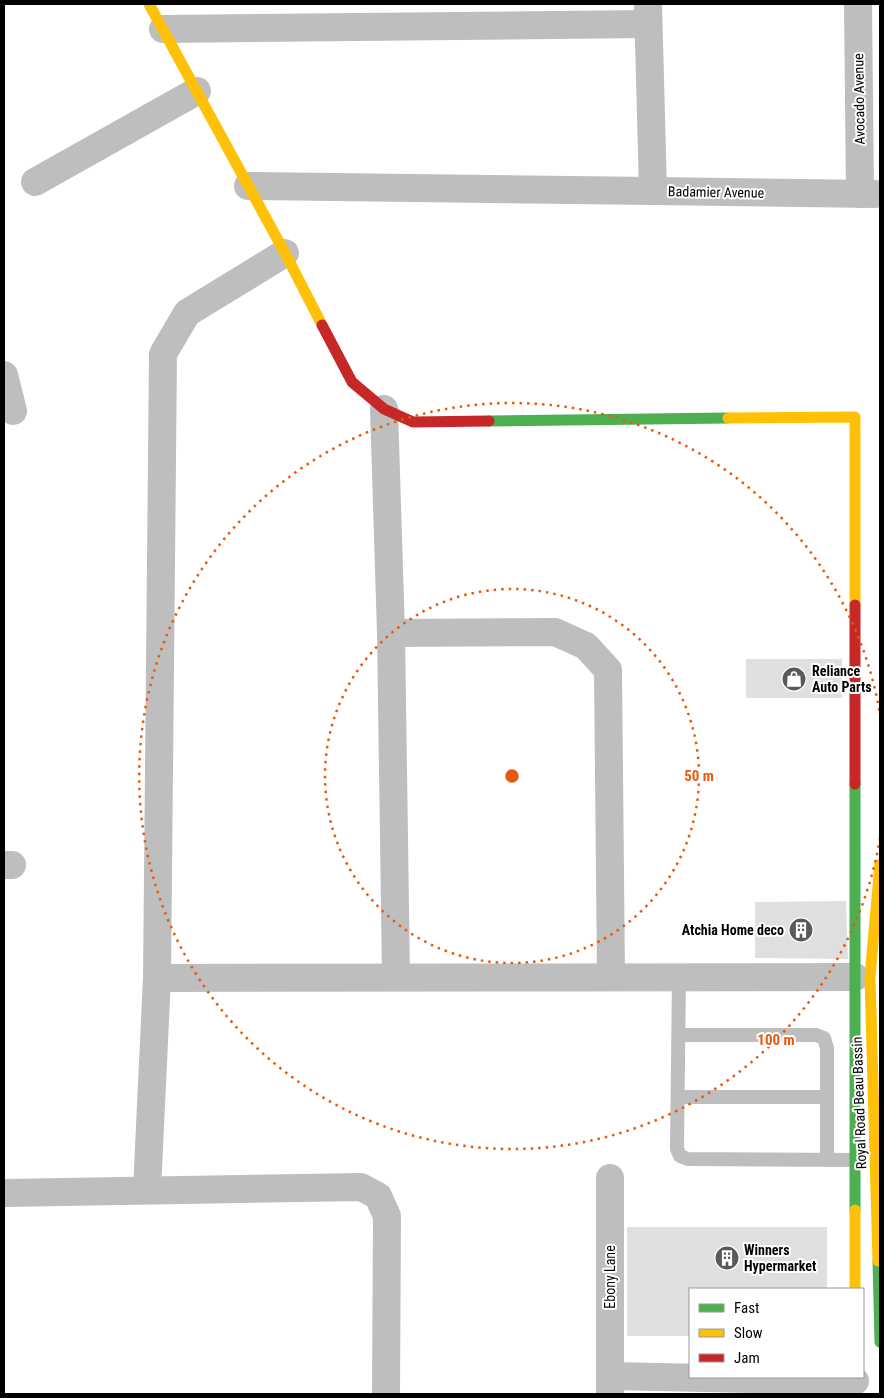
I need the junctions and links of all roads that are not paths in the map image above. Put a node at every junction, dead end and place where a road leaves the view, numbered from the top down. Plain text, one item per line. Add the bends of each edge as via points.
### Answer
1 (149, 4) edge
2 (858, 4) edge
3 (648, 14) edge
4 (163, 29) junction
5 (197, 91) junction
6 (35, 182) dead end
7 (248, 186) junction
8 (653, 191) junction
9 (868, 194) joint
10 (285, 253) junction
11 (4, 375) edge
12 (384, 409) junction
13 (13, 412) dead end
14 (391, 633) junction
15 (880, 864) edge
16 (396, 976) junction
17 (611, 976) junction
18 (678, 976) junction
19 (855, 977) junction
20 (156, 978) junction
21 (678, 1036) junction
22 (678, 1097) junction
23 (827, 1097) junction
24 (827, 1160) junction
25 (854, 1160) junction
26 (610, 1178) dead end
27 (147, 1190) junction
28 (4, 1193) edge
29 (855, 1288) edge
30 (880, 1342) edge
31 (855, 1384) edge
32 (610, 1385) edge
33 (386, 1394) edge

1 - 4 street
2 - 9 street, Avocado Avenue
3 - 4 street
3 - 8 street, Badamier Avenue
4 - 5 street
5 - 6 street
5 - 7 street
7 - 8 street
7 - 10 street
8 - 9 street, Badamier Avenue
10 - 12 street via 352,382
10 - 20 street via 187,313 163,354
11 - 13 street
12 - 14 street
12 - 19 street via 414,422 855,417
14 - 16 street
14 - 17 street via 555,632 586,646 608,670
15 - 30 street, Royal Road Beau Bassin via 870,977
16 - 17 street
16 - 20 street
17 - 18 street
18 - 19 street
18 - 21 lane
19 - 25 street
20 - 27 street
21 - 22 lane
21 - 23 lane via 816,1035 824,1038
22 - 23 lane
22 - 24 lane via 677,1149 680,1156 688,1159
23 - 24 lane
24 - 25 lane
25 - 29 street
26 - 32 street, Ebony Lane
27 - 28 street
27 - 33 street via 361,1187 378,1196 387,1216
31 - 32 street, Ebony Lane

